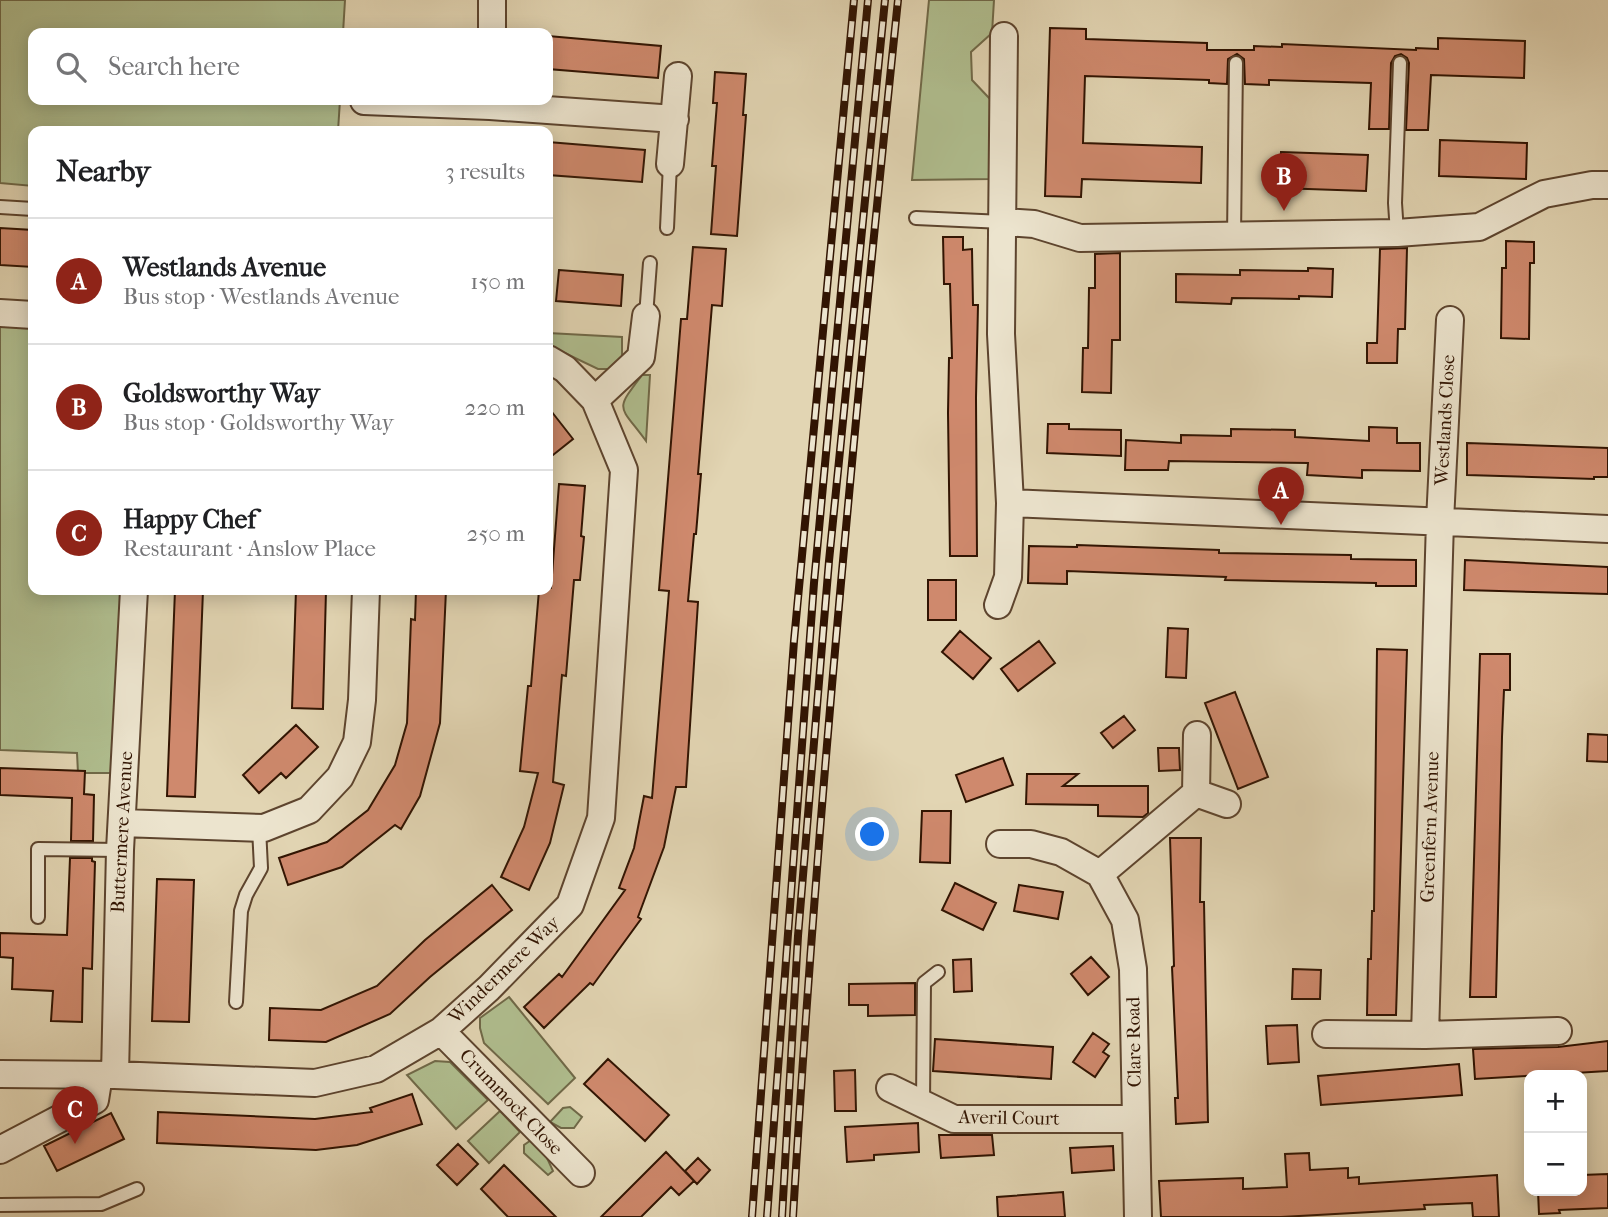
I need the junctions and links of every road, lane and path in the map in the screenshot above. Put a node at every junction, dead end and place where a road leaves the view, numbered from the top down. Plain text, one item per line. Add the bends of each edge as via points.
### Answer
1 (492, 0) edge
2 (492, 28) edge
3 (1004, 36) dead end
4 (1400, 63) dead end
5 (1236, 64) dead end
6 (678, 76) dead end
7 (513, 105) edge
8 (675, 119) junction
9 (670, 164) joint
10 (1608, 185) edge
11 (0, 207) edge
12 (28, 209) edge
13 (916, 218) dead end
14 (1003, 222) junction
15 (667, 229) dead end
16 (1397, 233) junction
17 (1234, 237) junction
18 (650, 263) dead end
19 (0, 313) edge
20 (28, 315) edge
21 (646, 316) joint
22 (1450, 320) dead end
23 (553, 362) edge
24 (595, 400) junction
25 (1010, 503) junction
26 (1440, 521) junction
27 (1608, 529) edge
28 (134, 595) edge
29 (366, 595) edge
30 (998, 605) dead end
31 (1197, 735) dead end
32 (1196, 793) junction
33 (1227, 804) dead end
34 (122, 823) junction
35 (259, 828) junction
36 (996, 844) dead end
37 (120, 850) junction
38 (1100, 874) junction
39 (38, 917) dead end
40 (938, 972) dead end
41 (236, 1002) dead end
42 (441, 1031) junction
43 (1558, 1031) dead end
44 (1326, 1034) dead end
45 (1425, 1035) junction
46 (0, 1074) edge
47 (107, 1075) junction
48 (890, 1088) dead end
49 (923, 1104) junction
50 (1135, 1119) junction
51 (0, 1150) edge
52 (581, 1173) dead end
53 (137, 1189) dead end
54 (0, 1205) edge
55 (1139, 1217) edge

1 - 2 street
3 - 14 street via 994,68
4 - 16 lane
5 - 17 lane
6 - 8 street
7 - 8 street
8 - 9 street
9 - 15 lane
10 - 16 street via 1544,194 1479,228
11 - 12 lane
13 - 14 lane
14 - 17 street via 1034,224 1080,238
14 - 25 street via 1001,334
16 - 17 street
18 - 21 lane
19 - 20 street
21 - 24 street via 642,357
22 - 26 street, Westlands Close
23 - 24 street, Windermere Way
24 - 42 street, Windermere Way via 624,470 601,818 570,905
25 - 26 street
25 - 30 street via 1007,577
26 - 27 street
26 - 45 street, Greenfern Avenue
28 - 34 street, Buttermere Avenue
29 - 35 street via 357,742 340,777 309,810
31 - 32 street
32 - 33 street
32 - 38 street
34 - 35 street
34 - 37 street, Buttermere Avenue
35 - 41 lane via 261,868 241,911
36 - 38 street via 1031,844 1061,852
37 - 39 lane via 38,849
37 - 47 street, Buttermere Avenue
38 - 50 street, Clare Road via 1125,920 1133,969
40 - 49 lane via 924,983
42 - 47 street, Windermere Way via 376,1069 315,1083
42 - 52 street, Crummock Close
43 - 45 street
44 - 45 street
46 - 47 street, Windermere Way
47 - 51 street via 95,1100
48 - 49 street, Averil Court
49 - 50 street, Averil Court via 954,1119
50 - 55 street, Clare Road
53 - 54 lane via 101,1204

